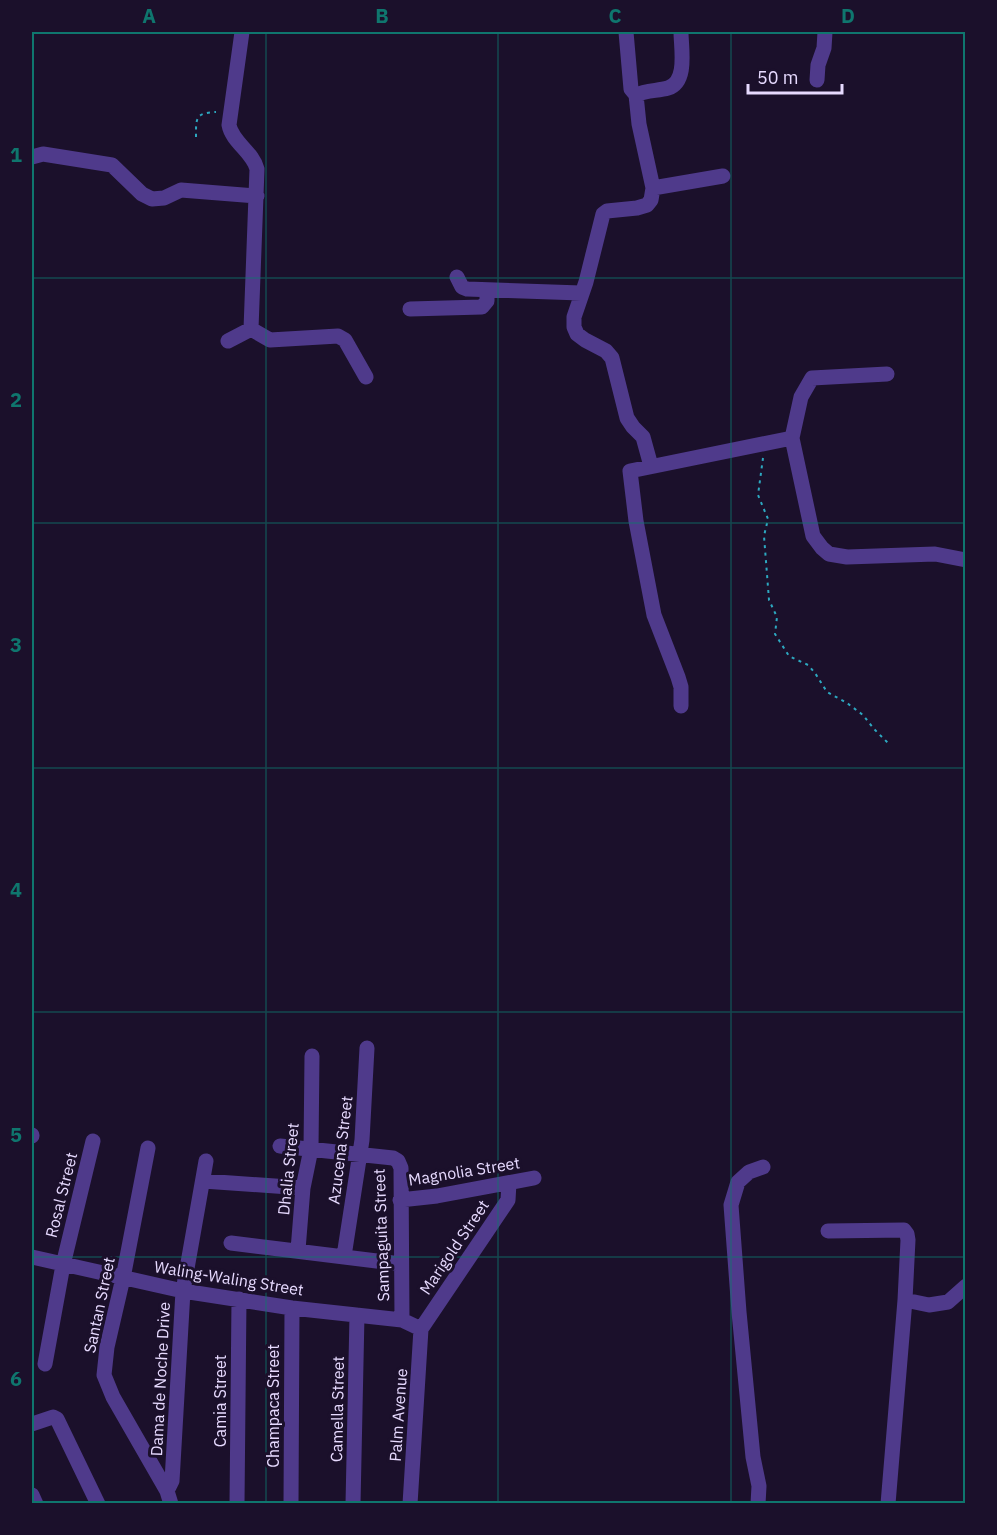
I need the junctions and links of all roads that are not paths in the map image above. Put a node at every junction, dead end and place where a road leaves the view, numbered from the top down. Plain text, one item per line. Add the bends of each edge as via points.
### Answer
1 (242, 32) edge
2 (626, 32) edge
3 (681, 32) edge
4 (825, 32) edge
5 (817, 80) dead end
6 (636, 95) junction
7 (32, 158) edge
8 (723, 176) dead end
9 (653, 188) junction
10 (257, 196) junction
11 (457, 277) dead end
12 (487, 290) junction
13 (581, 293) junction
14 (410, 309) dead end
15 (251, 329) junction
16 (228, 340) dead end
17 (887, 374) dead end
18 (366, 377) dead end
19 (792, 438) junction
20 (651, 466) junction
21 (966, 560) edge
22 (681, 706) dead end
23 (367, 1048) dead end
24 (312, 1056) dead end
25 (93, 1141) dead end
26 (280, 1146) dead end
27 (148, 1148) dead end
28 (311, 1149) junction
29 (360, 1154) junction
30 (207, 1161) dead end
31 (763, 1167) dead end
32 (534, 1178) dead end
33 (203, 1181) junction
34 (509, 1183) junction
35 (303, 1188) junction
36 (400, 1200) junction
37 (828, 1231) dead end
38 (231, 1243) dead end
39 (298, 1250) junction
40 (344, 1256) junction
41 (32, 1257) edge
42 (63, 1264) junction
43 (401, 1264) junction
44 (123, 1278) junction
45 (966, 1286) edge
46 (183, 1291) junction
47 (239, 1299) junction
48 (905, 1300) junction
49 (292, 1308) junction
50 (357, 1315) junction
51 (402, 1320) junction
52 (421, 1329) junction
53 (45, 1364) dead end
54 (32, 1424) edge
55 (32, 1495) edge
56 (169, 1497) edge
57 (36, 1503) edge
58 (98, 1503) edge
59 (237, 1503) edge
60 (291, 1503) edge
61 (353, 1503) edge
62 (410, 1503) edge
63 (758, 1503) edge
64 (888, 1503) edge

1 - 10 street via 229,125 256,163
2 - 6 street via 631,89
3 - 6 street via 682,73 677,81 670,87
4 - 5 street
6 - 9 street
7 - 10 street via 43,154 112,165 152,199 179,190
8 - 9 street
9 - 13 street via 647,205 603,214
10 - 15 street
11 - 12 street via 462,287
12 - 13 street
12 - 14 street via 487,302 482,307
13 - 20 street via 574,327 585,340 612,358 627,418 643,437
15 - 16 street
15 - 18 street via 270,340 338,336 345,340
17 - 19 street via 812,378 801,397
19 - 20 street
19 - 21 street via 813,536 829,554 935,554
20 - 22 street via 630,471 635,511 654,615 681,687
23 - 29 street, Azucena Street
24 - 28 street, Dhalia Street
25 - 42 street, Rosal Street
26 - 28 street, Sampaguita Street
27 - 44 street, Santan Street
28 - 29 street, Sampaguita Street
28 - 35 street, Dhalia Street
29 - 36 street, Sampaguita Street via 398,1161
29 - 40 street, Azucena Street
30 - 33 street, Dama de Noche Drive
31 - 63 street via 738,1182 731,1205
32 - 34 street, Magnolia Street
33 - 35 street
33 - 46 street, Dama de Noche Drive
34 - 36 street, Magnolia Street
34 - 52 street, Marigold Street via 508,1200
35 - 39 street, Dhalia Street
36 - 43 street, Sampaguita Street
37 - 48 street via 904,1230 908,1240
38 - 39 street
39 - 40 street
40 - 43 street
41 - 42 street, Waling-Waling Street
42 - 44 street, Waling-Waling Street
42 - 53 street, Rosal Street
43 - 51 street, Sampaguita Street
44 - 46 street, Waling-Waling Street
44 - 56 street, Santan Street via 104,1375
45 - 48 street via 948,1302 929,1305
46 - 47 street, Waling-Waling Street
46 - 56 street, Dama de Noche Drive
47 - 49 street, Waling-Waling Street
47 - 59 street, Camia Street
48 - 64 street
49 - 50 street, Waling-Waling Street
49 - 60 street, Champaca Street
50 - 51 street, Waling-Waling Street
50 - 61 street, Camella Street
51 - 52 street, Waling-Waling Street
52 - 62 street, Palm Avenue
54 - 58 street via 57,1419
55 - 57 street

